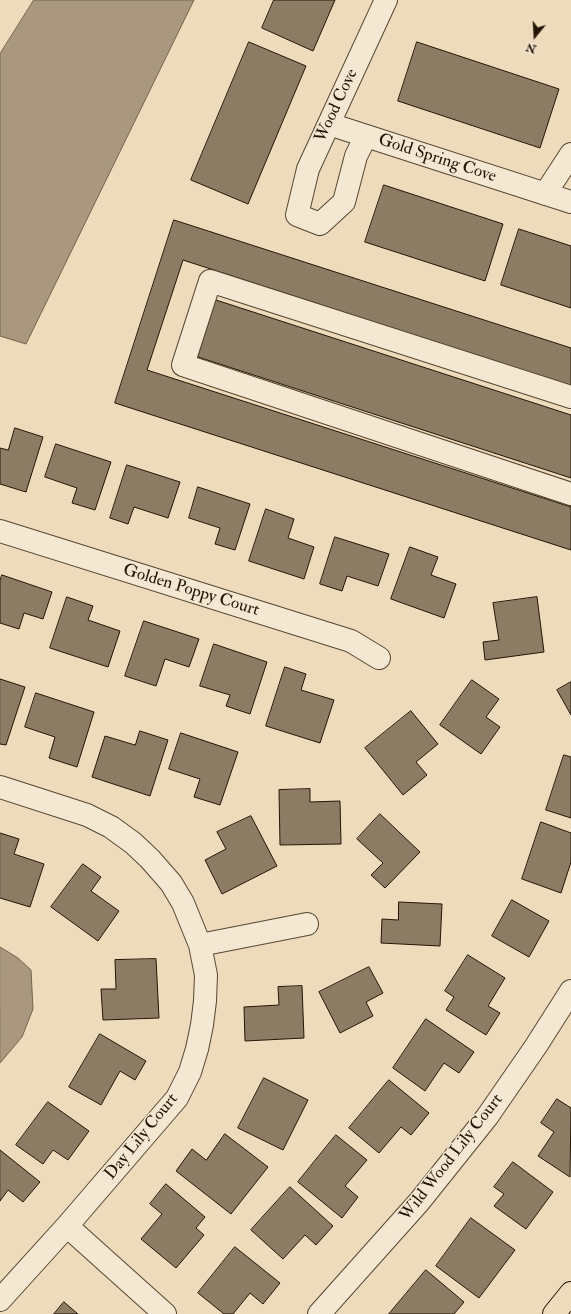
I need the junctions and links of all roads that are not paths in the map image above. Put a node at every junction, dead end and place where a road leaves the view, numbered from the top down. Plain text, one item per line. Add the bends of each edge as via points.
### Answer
1 (386, 0) edge
2 (329, 124) junction
3 (366, 136) junction
4 (571, 154) edge
5 (545, 194) junction
6 (571, 202) edge
7 (571, 398) edge
8 (571, 494) edge
9 (0, 531) edge
10 (379, 658) dead end
11 (0, 787) edge
12 (307, 924) dead end
13 (200, 945) junction
14 (571, 991) edge
15 (67, 1226) junction
16 (571, 1293) edge
17 (0, 1300) edge
18 (165, 1314) edge
19 (319, 1314) edge
20 (554, 1314) edge

1 - 2 street, Wood Cove
2 - 3 street, Gold Spring Cove
2 - 3 street, Wood Cove via 308,169 297,214 320,224 344,202 356,156
3 - 5 street, Gold Spring Cove
4 - 5 street
5 - 6 street, Gold Spring Cove
7 - 8 street via 210,281 183,365
9 - 10 street, Golden Poppy Court via 351,641
11 - 13 street, Day Lily Court via 87,815 133,843 170,884 183,904
12 - 13 street
13 - 15 street, Day Lily Court via 206,975 205,1002 190,1072 177,1098
14 - 19 street, Wild Wood Lily Court via 487,1117 419,1202
15 - 17 street, Day Lily Court
15 - 18 street
16 - 20 main road

